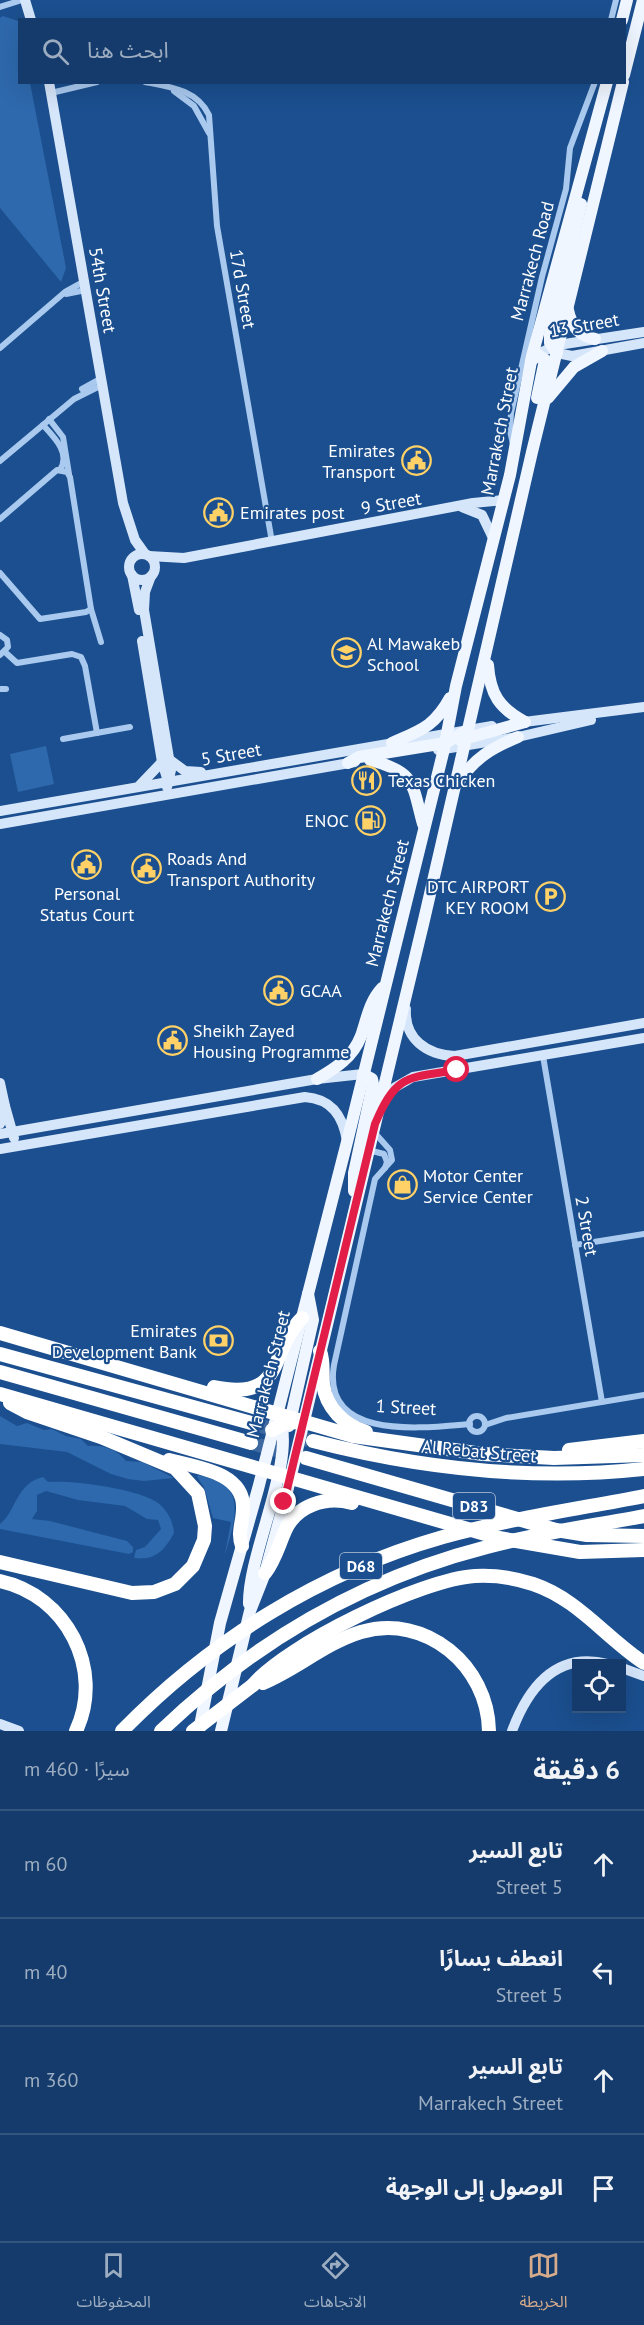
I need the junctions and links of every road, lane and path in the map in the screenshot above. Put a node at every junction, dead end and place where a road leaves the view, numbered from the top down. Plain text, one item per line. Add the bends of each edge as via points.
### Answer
1 (4, 0) edge
2 (24, 0) edge
3 (616, 0) edge
4 (627, 0) edge
5 (0, 5) edge
6 (642, 7) edge
7 (31, 18) edge
8 (611, 18) edge
9 (622, 18) edge
10 (626, 67) edge
11 (82, 84) edge
12 (154, 84) edge
13 (594, 84) edge
14 (606, 84) edge
15 (623, 84) edge
16 (50, 88) edge
17 (581, 177) junction
18 (86, 286) junction
19 (567, 308) junction
20 (644, 332) edge
21 (595, 339) junction
22 (644, 343) edge
23 (0, 348) edge
24 (556, 348) junction
25 (602, 351) junction
26 (531, 358) junction
27 (102, 381) junction
28 (543, 404) junction
29 (49, 419) junction
30 (43, 425) junction
31 (515, 449) junction
32 (532, 452) junction
33 (0, 461) edge
34 (60, 470) junction
35 (69, 474) junction
36 (504, 500) junction
37 (123, 503) junction
38 (462, 507) junction
39 (0, 519) edge
40 (494, 540) junction
41 (272, 542) junction
42 (147, 555) junction
43 (133, 557) junction
44 (184, 558) junction
45 (0, 573) edge
46 (132, 575) junction
47 (152, 575) junction
48 (91, 609) junction
49 (0, 635) edge
50 (469, 636) junction
51 (101, 642) dead end
52 (487, 650) junction
53 (3, 653) edge
54 (456, 686) junction
55 (644, 707) edge
56 (617, 712) junction
57 (525, 722) junction
58 (130, 727) dead end
59 (97, 733) junction
60 (518, 738) junction
61 (63, 739) dead end
62 (455, 740) junction
63 (392, 743) junction
64 (165, 760) junction
65 (370, 760) junction
66 (348, 763) junction
67 (210, 775) junction
68 (170, 782) junction
69 (138, 787) junction
70 (454, 789) junction
71 (182, 794) junction
72 (0, 813) edge
73 (62, 813) junction
74 (0, 824) edge
75 (445, 827) junction
76 (424, 829) junction
77 (385, 985) junction
78 (407, 988) junction
79 (644, 1023) edge
80 (598, 1031) junction
81 (644, 1038) edge
82 (599, 1046) junction
83 (543, 1056) junction
84 (363, 1074) junction
85 (317, 1079) junction
86 (0, 1083) edge
87 (5, 1106) junction
88 (0, 1124) edge
89 (374, 1127) junction
90 (5, 1133) edge
91 (347, 1142) junction
92 (24, 1145) junction
93 (0, 1149) edge
94 (368, 1150) junction
95 (385, 1168) junction
96 (356, 1204) junction
97 (644, 1234) edge
98 (575, 1245) junction
99 (308, 1293) junction
100 (302, 1318) junction
101 (0, 1333) edge
102 (320, 1351) junction
103 (0, 1354) edge
104 (0, 1372) edge
105 (184, 1387) junction
106 (1, 1395) edge
107 (644, 1395) edge
108 (602, 1402) junction
109 (286, 1421) junction
110 (255, 1424) tunnel mouth
111 (470, 1424) junction
112 (485, 1425) junction
113 (313, 1441) tunnel mouth
114 (644, 1441) edge
115 (251, 1443) tunnel mouth
116 (414, 1446) junction
117 (146, 1454) junction
118 (516, 1455) junction
119 (644, 1455) edge
120 (306, 1458) tunnel mouth
121 (263, 1468) junction
122 (644, 1469) edge
123 (284, 1475) junction
124 (644, 1496) edge
125 (378, 1503) junction
126 (644, 1516) edge
127 (644, 1536) edge
128 (242, 1546) junction
129 (644, 1550) edge
130 (0, 1562) edge
131 (265, 1573) junction
132 (0, 1581) edge
133 (250, 1611) junction
134 (644, 1663) edge
135 (572, 1664) edge
136 (626, 1670) edge
137 (644, 1676) edge
138 (253, 1685) junction
139 (0, 1724) edge
140 (197, 1728) edge
141 (19, 1731) edge
142 (76, 1731) edge
143 (122, 1731) edge
144 (160, 1731) edge
145 (221, 1731) edge
146 (489, 1731) edge
147 (512, 1731) edge

1 - 5 street
2 - 5 street
2 - 7 street
3 - 8 street
4 - 9 main road
6 - 10 main road
11 - 16 street
12 - 41 street, 17d Street via 188,92 209,116 219,235
13 - 31 street, Marrakech Road via 570,148 566,189 521,366 510,425
14 - 17 main road, Marrakech Street
15 - 19 main road, Marrakech Street
16 - 18 street, 54th Street
17 - 24 main road via 583,196 550,334
17 - 26 main road, Marrakech Street
18 - 23 street via 60,296
18 - 27 street, 54th Street
19 - 21 main road via 578,330
19 - 24 main road, Marrakech Street
20 - 21 street, 13 Street
21 - 24 street, 13 Street
22 - 25 street, 13 Street
24 - 25 street, 13 Street via 572,356
24 - 26 street, 13 Street
24 - 28 main road, Marrakech Street
25 - 28 main road via 574,367
26 - 31 main road, Marrakech Street
26 - 32 main road via 538,355 545,360 529,434
27 - 29 street via 84,388
27 - 37 street, 54th Street
28 - 32 main road, Marrakech Street
29 - 30 street
29 - 35 street via 63,437
30 - 33 street
30 - 34 street via 64,455
31 - 36 main road, Marrakech Street
32 - 52 main road, Marrakech Street
34 - 35 street
34 - 39 street
35 - 48 street
36 - 38 street, 9 Street
36 - 40 main road, Marrakech Street
37 - 42 street, 54th Street via 135,540
37 - 43 street, 54th Street
38 - 40 street via 482,515
38 - 41 street, 9 Street
40 - 50 main road, Marrakech Street
41 - 44 street, 9 Street
42 - 43 street
42 - 44 street, 9 Street
42 - 47 street via 154,566
43 - 46 street via 129,564
44 - 47 street, 9 Street
45 - 48 street via 40,619
46 - 47 street via 139,580
46 - 64 street
47 - 64 street via 145,592 144,610
48 - 51 street
49 - 53 street via 7,640
50 - 54 main road, Marrakech Street
50 - 62 main road via 470,659
52 - 57 main road via 492,693 502,707
52 - 62 main road, Marrakech Street
53 - 59 street via 17,663 72,654 81,657
54 - 62 main road, Marrakech Street
54 - 63 main road via 435,722
55 - 56 street
56 - 57 street
56 - 60 street
57 - 62 main road
58 - 59 street
59 - 61 street
60 - 62 street
60 - 70 main road via 478,757
62 - 63 street, 5 Street
62 - 65 street, 5 Street
62 - 66 main road via 359,757
62 - 70 main road, Marrakech Street
62 - 75 main road via 442,805
62 - 76 main road, Marrakech Street
63 - 67 street, 5 Street
64 - 67 street via 185,771
64 - 68 street
64 - 69 street
65 - 66 street, 5 Street
65 - 76 main road via 389,766 408,779 418,799
66 - 71 street, 5 Street
67 - 68 street, 5 Street
68 - 69 street, 5 Street
68 - 71 street
68 - 73 street via 160,791
69 - 72 street, 5 Street
70 - 75 main road, Marrakech Street
71 - 73 street, 5 Street
73 - 74 street, 5 Street
75 - 78 main road, Marrakech Street
76 - 77 main road, Marrakech Street
77 - 84 main road, Marrakech Street
77 - 85 main road via 373,1000 351,1053
78 - 80 street via 408,1028 422,1047 443,1055
78 - 89 main road, Marrakech Street
79 - 80 street
80 - 82 street
81 - 82 street
82 - 83 street
83 - 89 street via 406,1080 387,1096
83 - 98 street, 2 Street
84 - 85 street
84 - 91 main road, Marrakech Street
84 - 96 main road via 373,1084 354,1173
85 - 90 street
86 - 87 street
87 - 88 street
87 - 90 street
89 - 94 main road, Marrakech Street
89 - 95 street via 392,1154
90 - 92 street
91 - 92 street via 337,1112 322,1100 305,1097
91 - 99 main road, Marrakech Street
92 - 93 street
94 - 95 street via 384,1154
94 - 96 main road, Marrakech Street
95 - 111 street, 1 Street via 375,1179 333,1365 334,1393 344,1409 362,1421 421,1426
96 - 102 main road, Marrakech Street
97 - 98 street
98 - 108 street, 2 Street
99 - 100 main road, Marrakech Street
99 - 109 main road via 314,1316
100 - 105 highway via 290,1330 275,1369 260,1383 239,1390
100 - 109 main road, Marrakech Street
101 - 105 highway
102 - 109 main road, Marrakech Street
102 - 116 highway via 324,1391 340,1417 359,1430
103 - 110 highway
104 - 115 highway
105 - 109 highway
106 - 117 highway via 27,1412
106 - 121 highway
107 - 108 street
108 - 112 street
109 - 116 highway
109 - 121 main road, Marrakech Street
109 - 123 main road, Marrakech Street
109 - 123 main road
111 - 112 street via 477,1431
111 - 112 street via 478,1416
113 - 122 highway, Al Rebat Street / D83 via 381,1458 481,1472 567,1474
114 - 118 highway
116 - 118 highway
117 - 128 highway via 217,1473 232,1483 243,1504 239,1534
117 - 130 highway via 184,1475 198,1493 205,1515 200,1553 176,1584 154,1592 132,1593
118 - 119 highway
120 - 127 highway, D83 via 556,1530
121 - 123 highway
121 - 128 main road, Marrakech Street
123 - 125 highway
123 - 131 main road, Marrakech Street
123 - 133 main road via 250,1581
124 - 143 highway, D68, bridge via 485,1527 360,1566 245,1628 175,1680
125 - 129 highway via 544,1548 598,1553
125 - 131 highway via 329,1500 309,1506 288,1525
126 - 144 highway, D68, bridge via 489,1546 407,1571 368,1588 292,1627 256,1651
128 - 140 main road, Marrakech Street
131 - 133 main road, Marrakech Street
132 - 142 highway via 45,1603 74,1636 86,1689
133 - 145 main road, Marrakech Street
134 - 138 highway via 552,1592 514,1579 475,1576 418,1589 349,1621 280,1662
135 - 147 street via 543,1678 525,1698
136 - 137 street
138 - 140 highway, bridge
138 - 146 highway via 268,1681 344,1639 371,1630 400,1629 437,1641 467,1666 485,1700
139 - 141 street

